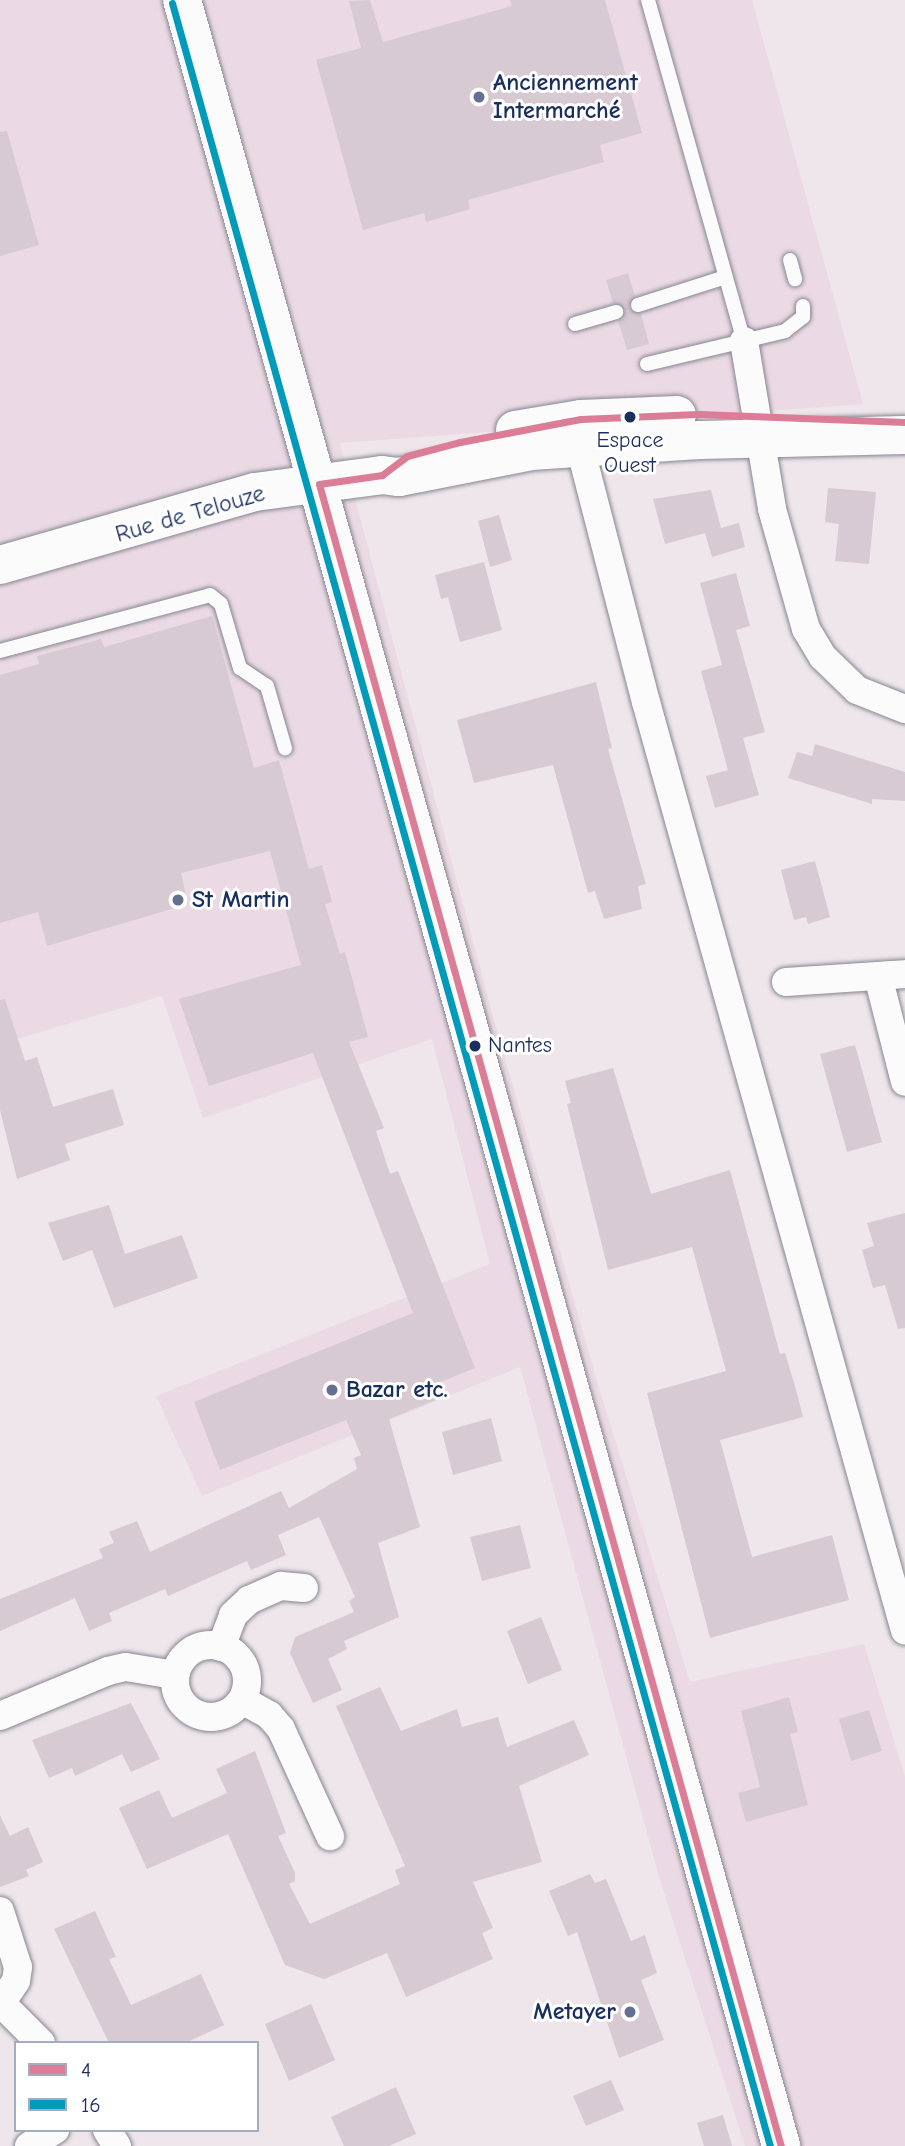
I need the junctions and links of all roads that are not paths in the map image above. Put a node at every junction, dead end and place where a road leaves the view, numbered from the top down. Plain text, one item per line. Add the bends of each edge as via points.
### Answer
1 (182, 0) edge
2 (648, 0) edge
3 (790, 260) dead end
4 (726, 277) junction
5 (795, 279) dead end
6 (638, 305) dead end
7 (803, 306) dead end
8 (615, 312) dead end
9 (575, 324) dead end
10 (744, 341) junction
11 (647, 364) dead end
12 (905, 422) edge
13 (905, 435) edge
14 (762, 439) junction
15 (580, 447) junction
16 (382, 475) junction
17 (319, 484) junction
18 (0, 565) edge
19 (0, 651) edge
20 (905, 709) edge
21 (285, 748) dead end
22 (892, 975) edge
23 (786, 982) dead end
24 (905, 1082) edge
25 (304, 1588) dead end
26 (905, 1631) edge
27 (221, 1647) junction
28 (175, 1675) junction
29 (242, 1700) junction
30 (0, 1716) edge
31 (330, 1836) dead end
32 (0, 1911) edge
33 (0, 2002) edge
34 (39, 2041) edge
35 (52, 2132) edge
36 (29, 2146) edge
37 (781, 2146) edge

1 - 17 main road
2 - 4 lane
3 - 5 lane
4 - 6 lane
4 - 10 lane
7 - 10 lane via 803,317 796,326
8 - 9 lane
10 - 11 lane
10 - 14 street
12 - 14 main road, Rue de Telouze
13 - 14 main road, Rue de Telouze
14 - 15 main road, Rue de Telouze
14 - 16 main road, Rue de Telouze via 581,419 407,456
14 - 20 street via 772,509 806,629 823,657 857,690
15 - 16 main road, Rue de Telouze via 480,460 399,477
15 - 26 street via 639,676
16 - 17 main road, Rue de Telouze
17 - 18 main road, Rue de Telouze via 255,492
17 - 37 main road
19 - 21 lane via 210,594 221,604 240,668 267,686
22 - 23 street
22 - 24 street
25 - 27 street via 281,1586 249,1600 233,1615
27 - 28 street via 197,1647 179,1663
27 - 29 street via 244,1668
28 - 29 street via 178,1696 193,1713 215,1717
28 - 30 street via 126,1667 108,1671
29 - 31 street via 269,1715 281,1729
32 - 33 street via 18,1968 16,1981
33 - 34 street
35 - 36 street

